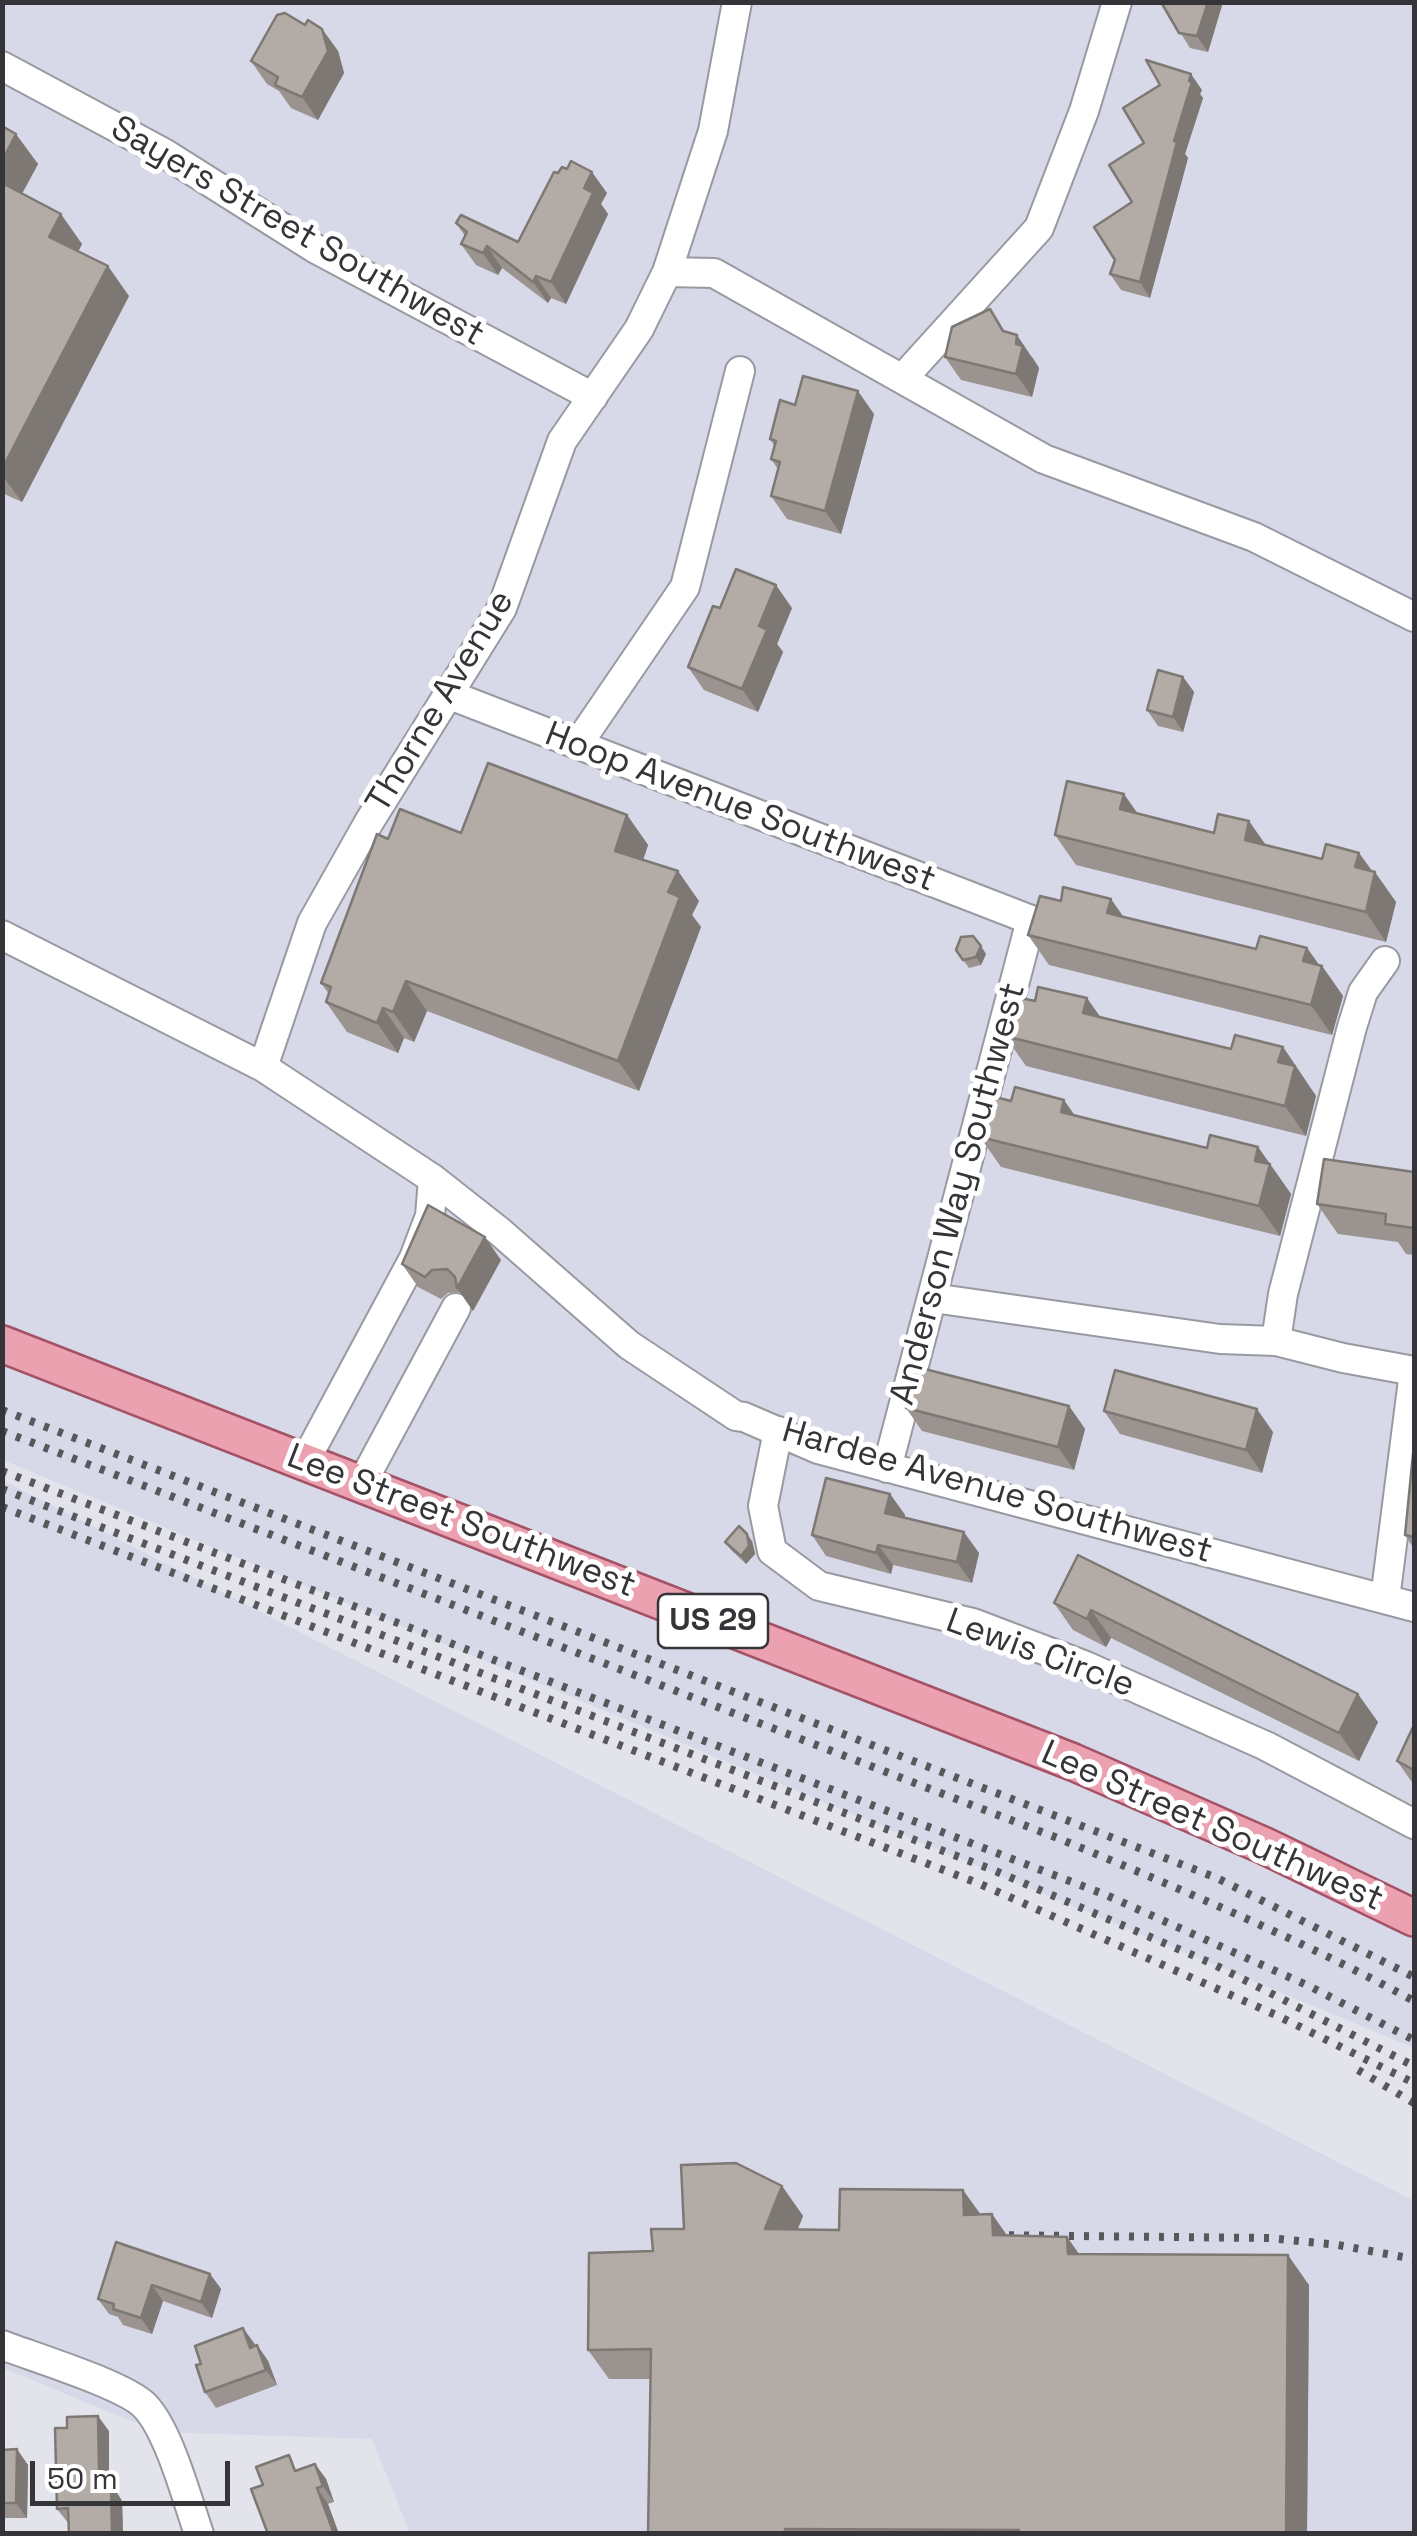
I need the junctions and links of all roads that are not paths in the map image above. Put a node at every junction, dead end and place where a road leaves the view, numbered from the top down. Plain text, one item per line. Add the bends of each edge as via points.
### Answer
1 (737, 2) edge
2 (1117, 2) edge
3 (2, 66) edge
4 (667, 272) junction
5 (740, 371) dead end
6 (903, 378) junction
7 (593, 396) junction
8 (1414, 617) edge
9 (450, 695) junction
10 (578, 744) junction
11 (1030, 920) joint
12 (2, 935) edge
13 (1385, 962) dead end
14 (264, 1067) junction
15 (433, 1180) junction
16 (933, 1298) junction
17 (456, 1308) edge
18 (1276, 1341) junction
19 (2, 1344) edge
20 (1414, 1371) edge
21 (778, 1431) junction
22 (305, 1461) junction
23 (888, 1468) junction
24 (362, 1482) junction
25 (1385, 1599) junction
26 (1414, 1607) edge
27 (1414, 1824) edge
28 (1414, 1918) edge
29 (2, 2345) edge
30 (199, 2534) edge

1 - 4 street, Thorne Avenue via 713,131
2 - 6 street via 1039,228
3 - 7 street, Sayers Street Southwest via 164,152 316,249
4 - 6 street via 714,273
4 - 7 street, Thorne Avenue via 639,329
5 - 10 street via 685,587
6 - 8 street via 1044,459 1254,537
7 - 9 street, Thorne Avenue via 562,440 502,608
9 - 10 street, Hoop Avenue Southwest
9 - 14 street, Thorne Avenue via 312,923
10 - 11 street, Hoop Avenue Southwest
11 - 16 street, Anderson Way Southwest
12 - 14 street, Hardee Avenue Southwest
13 - 18 street via 1363,992 1352,1028
14 - 15 street, Hardee Avenue Southwest
15 - 21 street, Hardee Avenue Southwest via 493,1241 629,1345 736,1416
15 - 22 street via 430,1216 414,1258
16 - 18 street
16 - 23 street, Anderson Way Southwest
17 - 24 street
18 - 20 street
19 - 22 main road, Lee Street Southwest / US 29
20 - 25 street
21 - 23 street, Hardee Avenue Southwest
21 - 27 street, Lewis Circle via 763,1506 772,1551 819,1586 973,1623 1086,1666 1266,1746
22 - 24 main road, Lee Street Southwest / US 29
23 - 25 street, Hardee Avenue Southwest
24 - 28 main road, Lee Street Southwest / US 29 via 1073,1762
25 - 26 street, Hardee Avenue Southwest
29 - 30 street via 144,2405 160,2428

